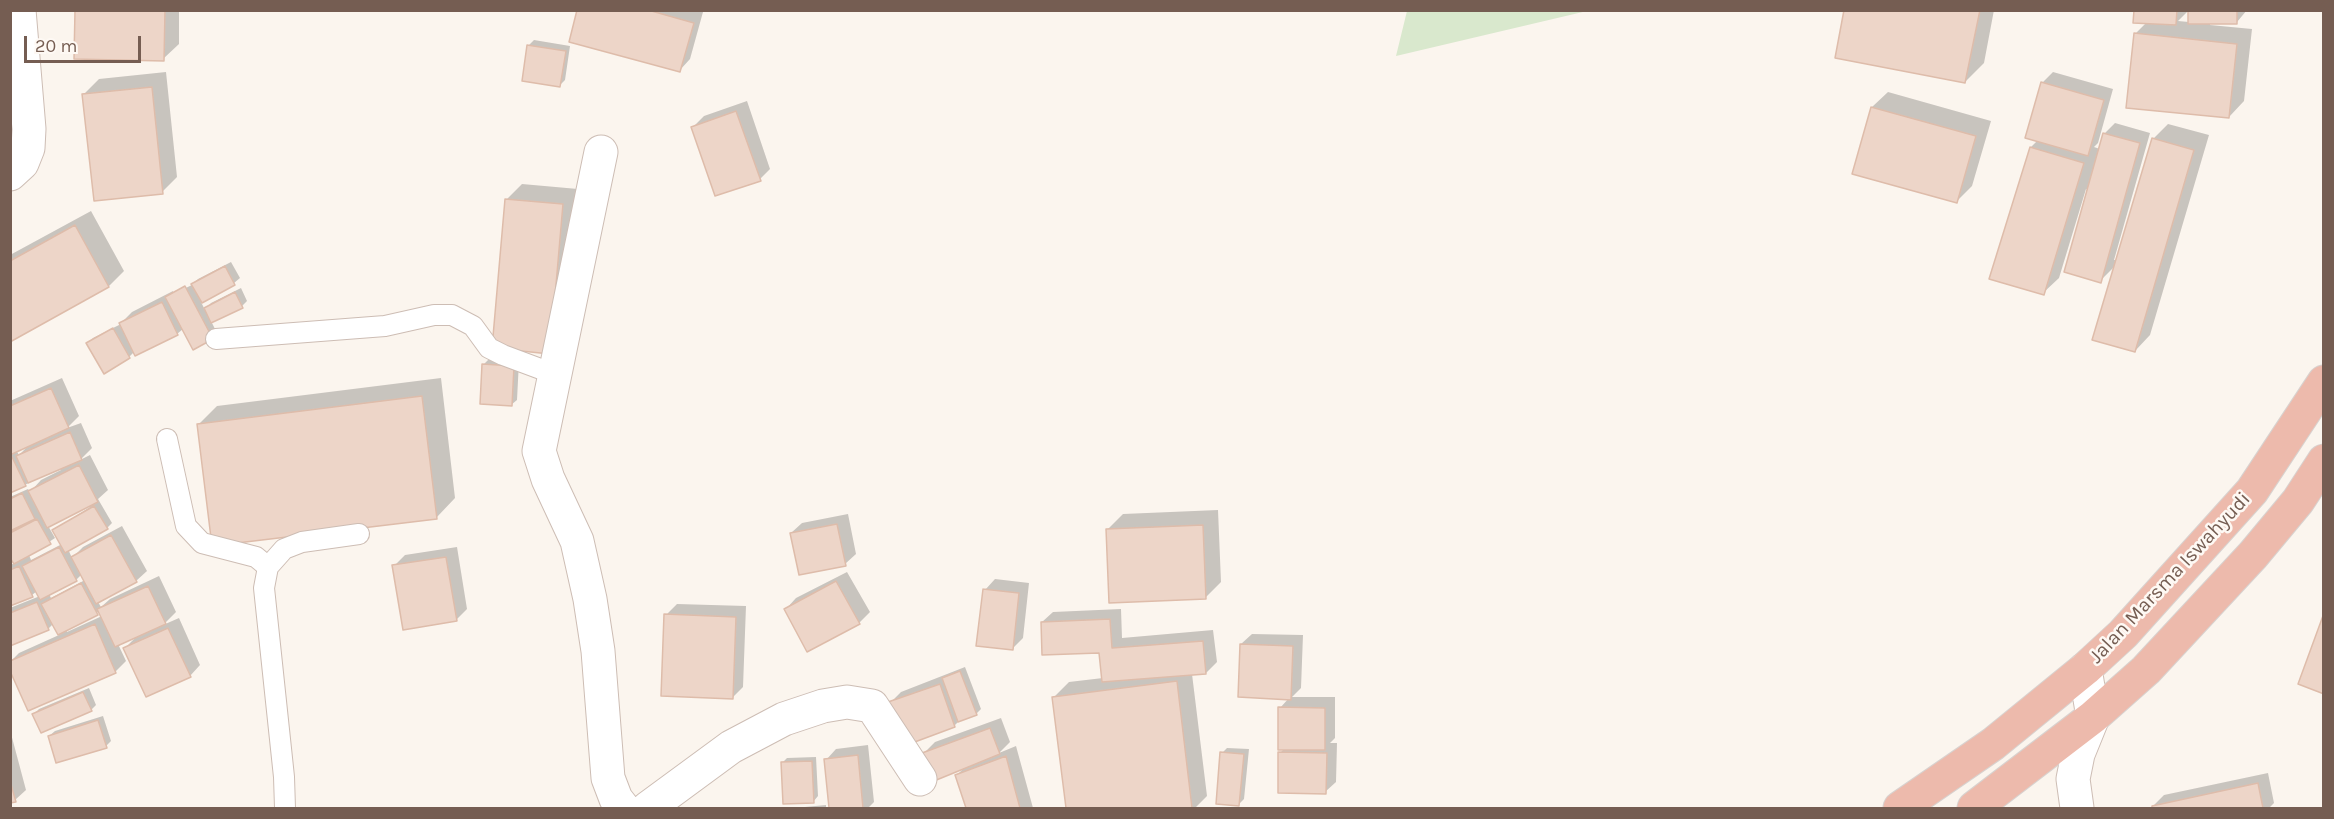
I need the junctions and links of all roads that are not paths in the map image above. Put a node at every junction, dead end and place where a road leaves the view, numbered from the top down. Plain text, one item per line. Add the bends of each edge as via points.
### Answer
1 (19, 10) edge
2 (601, 152) dead end
3 (10, 174) edge
4 (216, 339) dead end
5 (554, 374) junction
6 (2324, 382) edge
7 (167, 439) dead end
8 (2324, 460) edge
9 (359, 534) dead end
10 (268, 567) junction
11 (2085, 669) junction
12 (2093, 717) junction
13 (920, 779) dead end
14 (285, 808) edge
15 (623, 808) edge
16 (648, 808) edge
17 (1900, 808) edge
18 (1974, 808) edge
19 (2078, 808) edge

1 - 3 street via 28,148 22,163
2 - 5 street
4 - 5 lane via 385,326 452,315 473,326 489,348
5 - 15 street via 539,451 580,552 598,651 608,778
6 - 11 highway, Jalan Marsma Iswahyudi via 2252,491 2123,634
7 - 10 lane via 186,526 202,543 256,557
8 - 12 highway via 2298,501 2253,555 2146,670
9 - 10 lane via 284,549
10 - 14 lane via 264,588
11 - 12 street
11 - 17 highway, Jalan Marsma Iswahyudi via 1970,761
12 - 18 highway
12 - 19 street via 2073,778
13 - 16 street via 872,706 848,702 784,719 731,747

